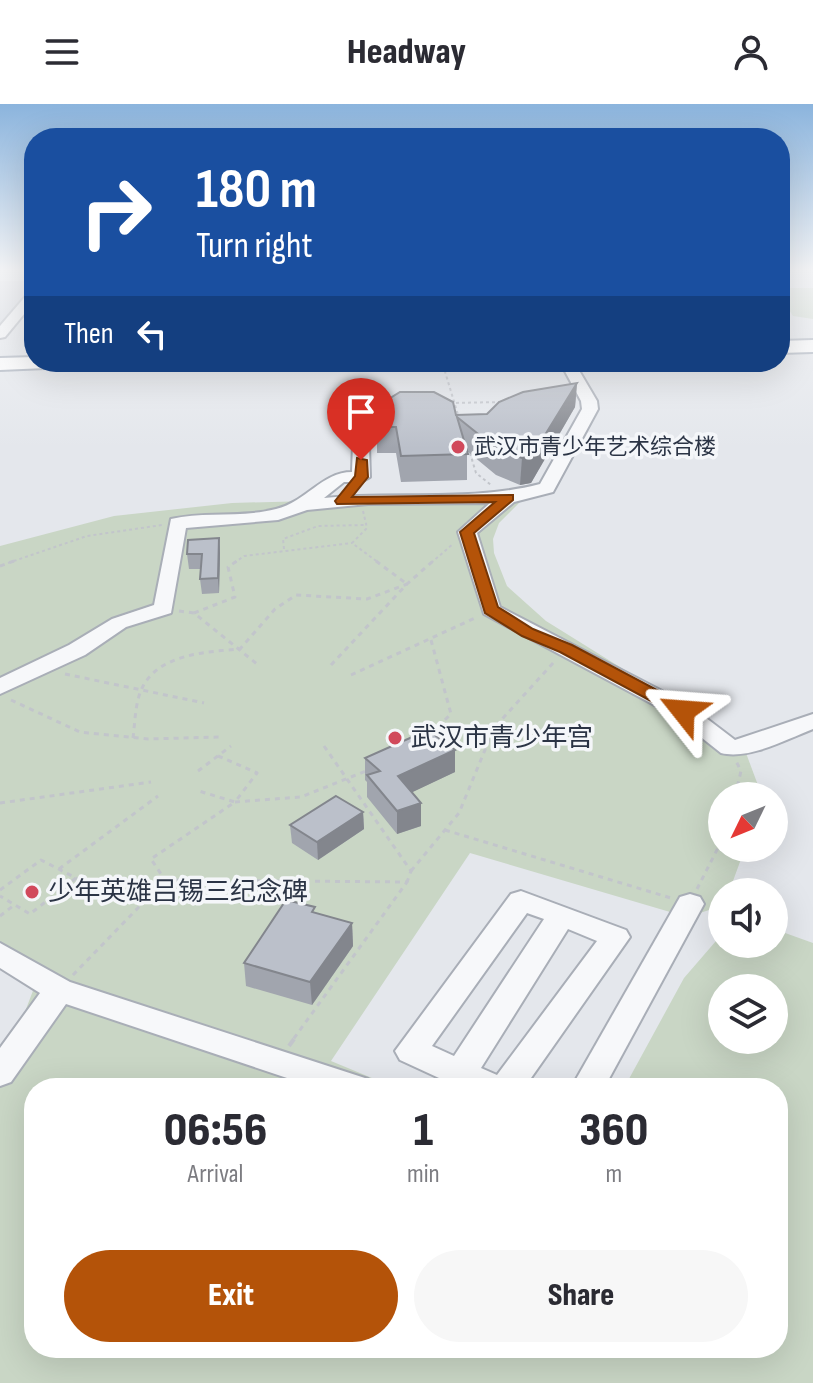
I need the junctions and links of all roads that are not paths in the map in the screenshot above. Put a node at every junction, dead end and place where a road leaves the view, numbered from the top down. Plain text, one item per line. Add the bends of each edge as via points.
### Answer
1 (813, 338) edge
2 (790, 339) edge
3 (24, 356) edge
4 (24, 363) edge
5 (1, 364) edge
6 (573, 372) edge
7 (370, 404) dead end
8 (361, 477) junction
9 (508, 498) junction
10 (351, 501) junction
11 (304, 505) junction
12 (0, 687) edge
13 (813, 721) edge
14 (690, 904) road end
15 (562, 915) junction
16 (0, 954) edge
17 (59, 990) junction
18 (0, 1073) edge
19 (326, 1078) edge
20 (453, 1078) edge
21 (457, 1078) edge
22 (513, 1078) edge
23 (593, 1078) edge

1 - 2 main road
3 - 5 main road
4 - 5 main road
6 - 9 street via 589,401 589,413 547,488
7 - 8 street via 366,417 371,438 361,444
8 - 10 street
8 - 11 street via 340,477
9 - 10 street
9 - 13 street via 467,532 491,610 683,711 730,748
10 - 11 street
11 - 12 street via 278,515 177,523 164,609 119,623
14 - 23 street
15 - 20 street via 521,901 411,1051
15 - 21 street
15 - 22 street via 616,937
16 - 17 street
17 - 18 street
17 - 19 street

